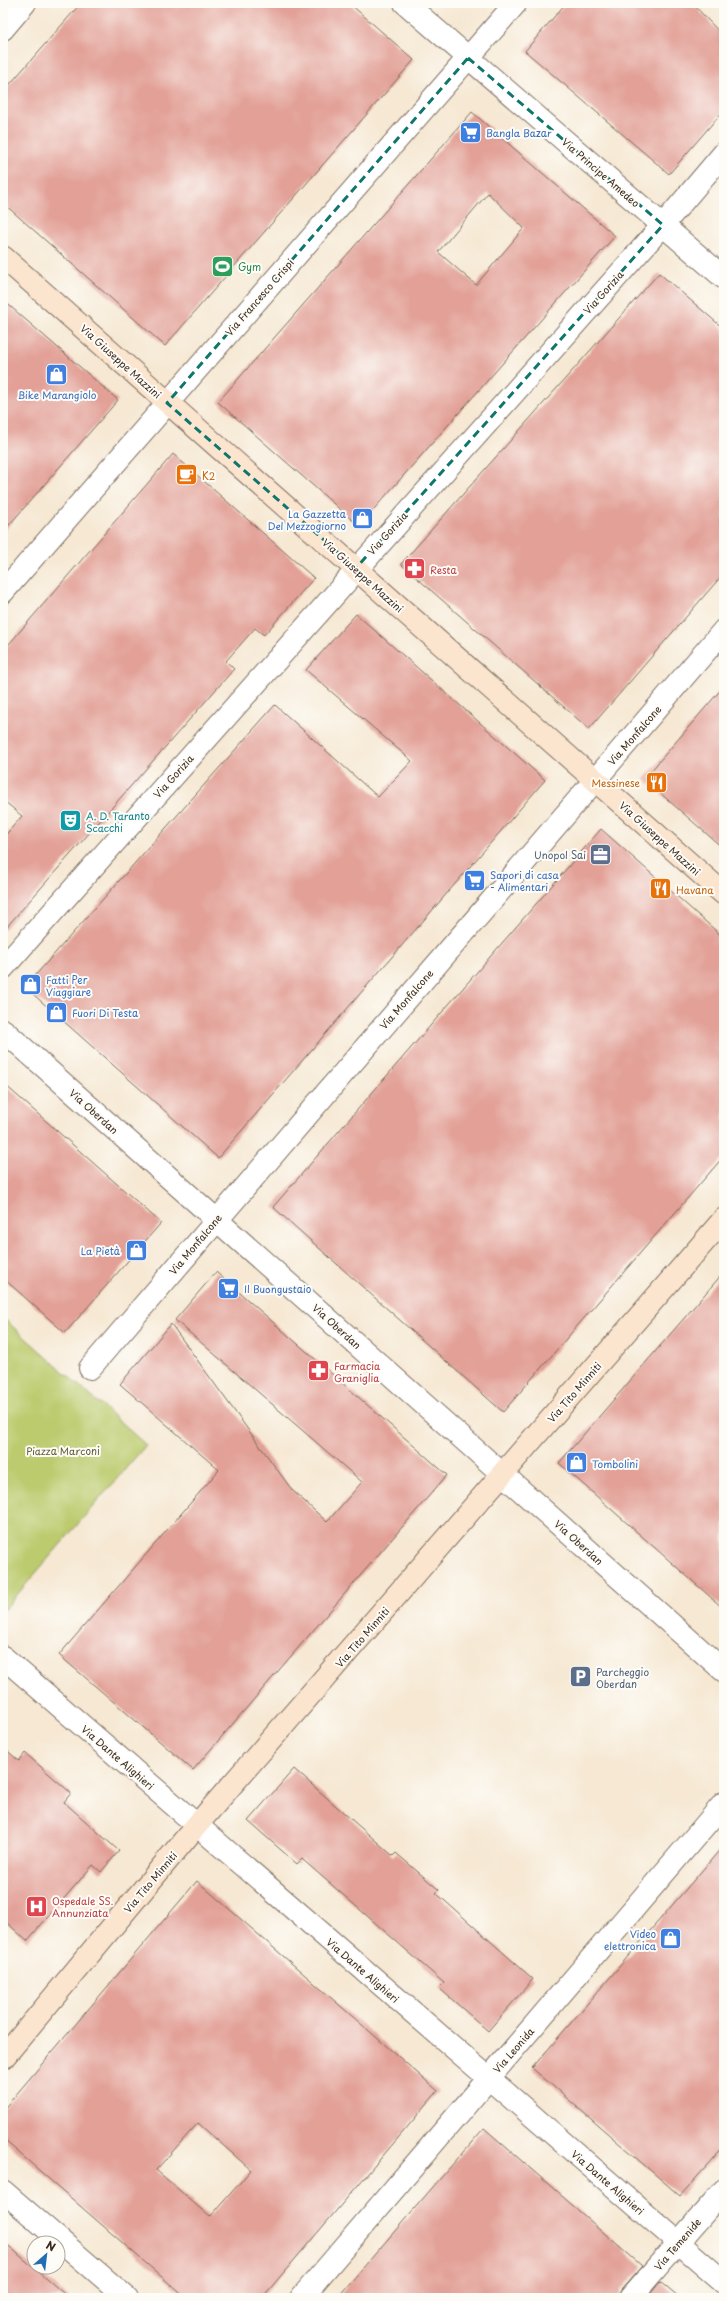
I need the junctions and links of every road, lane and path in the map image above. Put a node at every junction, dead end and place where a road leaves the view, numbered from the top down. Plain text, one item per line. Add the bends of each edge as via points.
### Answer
1 (26, 3) edge
2 (405, 3) edge
3 (516, 3) edge
4 (3, 29) edge
5 (468, 58) junction
6 (724, 153) edge
7 (663, 225) junction
8 (3, 257) edge
9 (724, 278) edge
10 (168, 402) junction
11 (356, 568) junction
12 (3, 592) edge
13 (724, 630) edge
14 (595, 780) junction
15 (724, 894) edge
16 (3, 968) edge
17 (3, 1030) edge
18 (216, 1219) junction
19 (724, 1219) edge
20 (90, 1368) dead end
21 (502, 1474) junction
22 (3, 1657) edge
23 (724, 1671) edge
24 (724, 1803) edge
25 (196, 1826) junction
26 (3, 2058) edge
27 (489, 2078) junction
28 (724, 2190) edge
29 (3, 2192) edge
30 (679, 2243) junction
31 (724, 2282) edge
32 (127, 2298) edge
33 (301, 2298) edge
34 (630, 2298) edge

1 - 4 street
2 - 5 street, Via Principe Amedeo
3 - 5 street, Via Francesco Crispi
5 - 7 street, Via Principe Amedeo
5 - 10 street, Via Francesco Crispi
6 - 7 street, Via Gorizia
7 - 9 street, Via Principe Amedeo
7 - 11 street, Via Gorizia
8 - 10 main road, Via Giuseppe Mazzini
10 - 11 main road, Via Giuseppe Mazzini
10 - 12 street, Via Francesco Crispi
11 - 14 main road, Via Giuseppe Mazzini
11 - 16 street, Via Gorizia
13 - 14 street, Via Monfalcone
14 - 15 main road, Via Giuseppe Mazzini
14 - 18 street, Via Monfalcone
17 - 18 street, Via Oberdan
18 - 20 street, Via Monfalcone
18 - 21 street, Via Oberdan
19 - 21 main road, Via Tito Minniti
21 - 23 street, Via Oberdan
21 - 25 main road, Via Tito Minniti
22 - 25 street, Via Dante Alighieri
24 - 27 street, Via Leonida
25 - 26 main road, Via Tito Minniti
25 - 27 street, Via Dante Alighieri
27 - 30 street, Via Dante Alighieri
27 - 33 street, Via Leonida
28 - 30 street, Via Temenide
29 - 32 street
30 - 31 street, Via Dante Alighieri
30 - 34 street, Via Temenide

